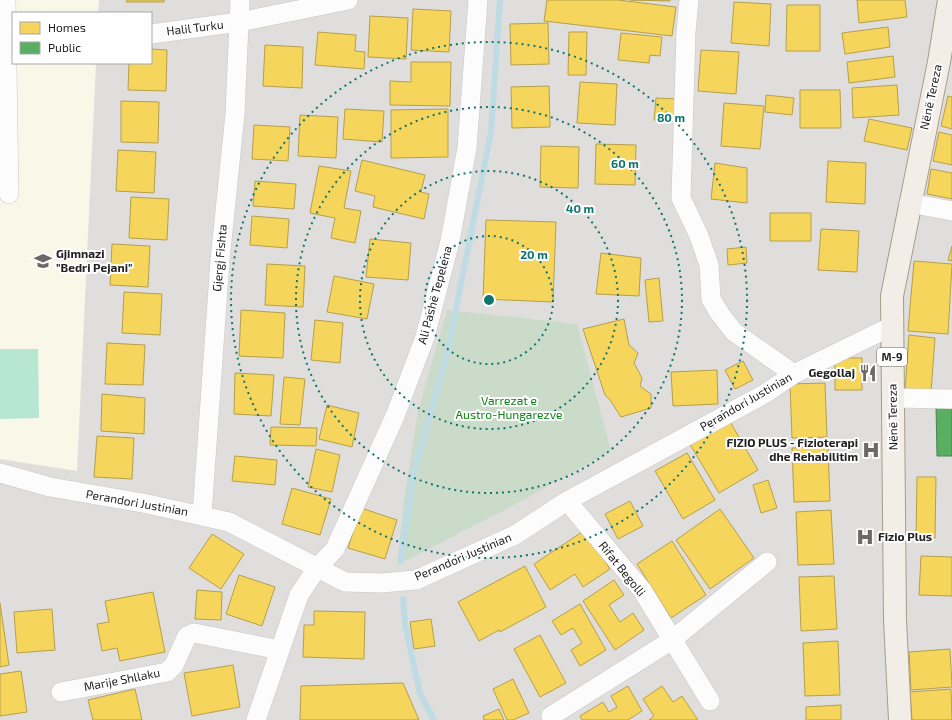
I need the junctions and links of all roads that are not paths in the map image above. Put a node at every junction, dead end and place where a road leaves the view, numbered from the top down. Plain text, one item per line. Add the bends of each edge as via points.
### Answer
1 (6, 0) edge
2 (240, 0) edge
3 (348, 0) edge
4 (478, 0) edge
5 (689, 0) edge
6 (949, 0) edge
7 (239, 22) junction
8 (152, 34) edge
9 (10, 50) edge
10 (8, 194) dead end
11 (910, 203) junction
12 (952, 211) edge
13 (892, 326) junction
14 (794, 374) junction
15 (893, 398) junction
16 (952, 400) edge
17 (0, 473) edge
18 (567, 501) junction
19 (202, 515) junction
20 (767, 562) dead end
21 (317, 568) junction
22 (672, 640) junction
23 (280, 650) junction
24 (61, 692) dead end
25 (710, 701) dead end
26 (551, 716) dead end
27 (256, 720) edge
28 (900, 720) edge

1 - 9 street
2 - 7 street, Gjergj Fishta
3 - 7 street, Halil Turku
4 - 21 street, Ali Pashë Tepelena via 467,148 450,241 425,337 395,416 335,549
5 - 14 street via 681,198 700,236 709,265 711,299 720,314 734,332
6 - 11 main road, Nënë Tereza / M-9
7 - 8 street, Halil Turku
7 - 19 street, Gjergj Fishta
9 - 10 street
11 - 12 street
11 - 13 main road, Nënë Tereza / M-9 via 892,296
13 - 14 street, Perandori Justinian
13 - 15 main road, Nënë Tereza / M-9
14 - 18 street, Perandori Justinian via 766,393
15 - 16 street
15 - 28 main road, Nënë Tereza / M-9 via 895,620
17 - 19 street, Perandori Justinian via 50,488
18 - 21 street, Perandori Justinian via 515,535 416,580 381,583 345,582
18 - 22 street, Rifat Begolli via 642,590
19 - 21 street, Perandori Justinian via 229,522
20 - 22 street
21 - 23 street via 299,596
22 - 25 street, Rifat Begolli
22 - 26 street
23 - 24 street, Marije Shllaku via 194,633 187,636 174,665 167,672
23 - 27 street

